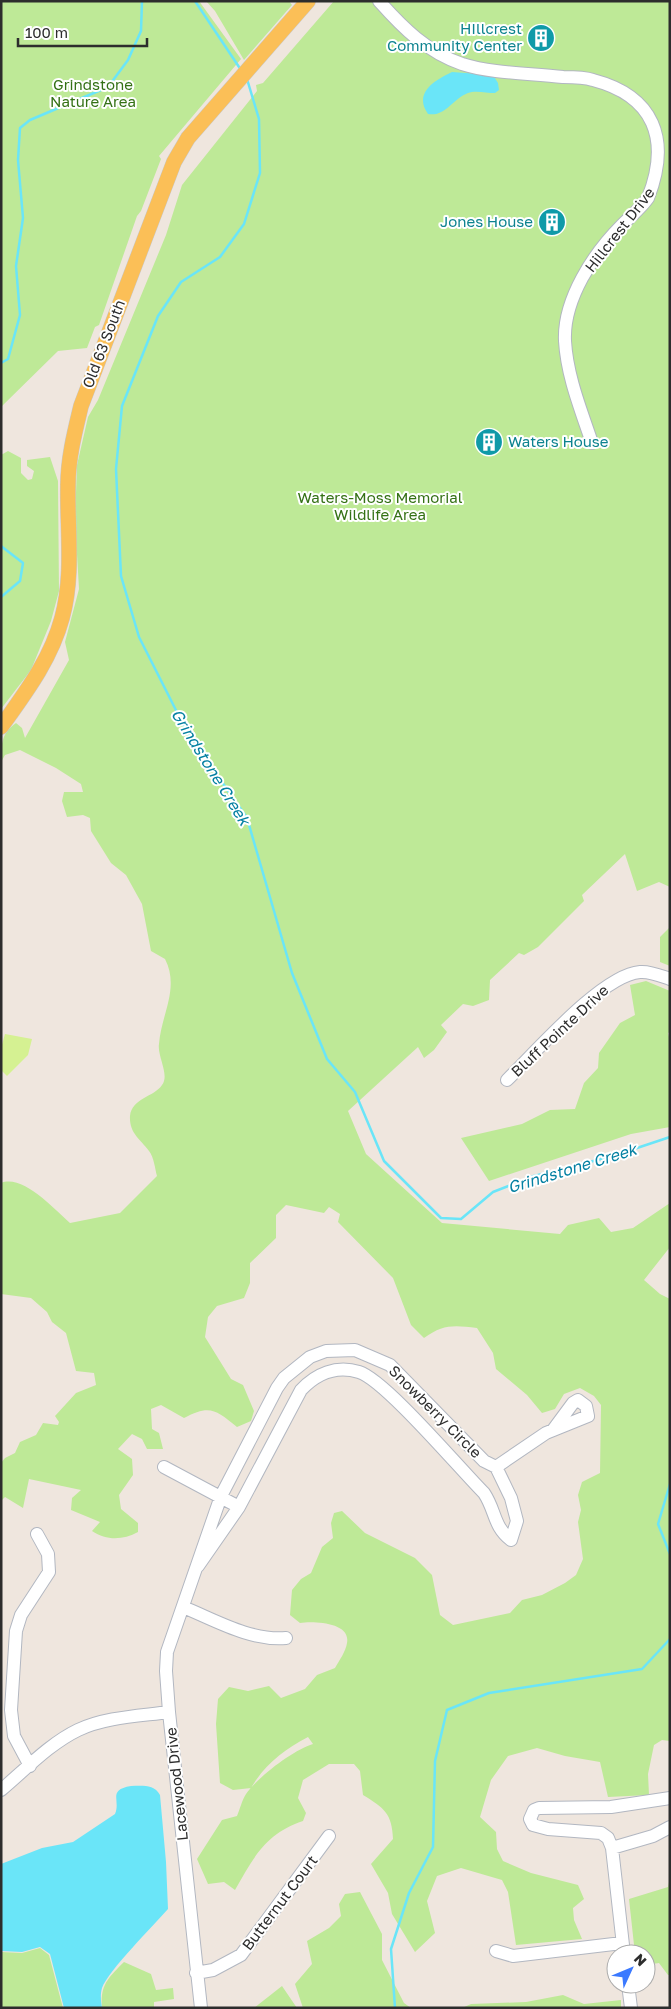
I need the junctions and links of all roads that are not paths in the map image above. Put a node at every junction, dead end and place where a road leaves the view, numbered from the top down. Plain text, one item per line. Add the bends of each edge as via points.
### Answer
1 (308, 1) edge
2 (379, 1) edge
3 (592, 443) dead end
4 (1, 727) edge
5 (670, 979) edge
6 (507, 1080) dead end
7 (553, 1430) dead end
8 (490, 1464) junction
9 (164, 1467) dead end
10 (469, 1477) junction
11 (221, 1496) junction
12 (239, 1507) junction
13 (37, 1534) dead end
14 (198, 1566) junction
15 (183, 1607) junction
16 (286, 1638) dead end
17 (169, 1712) junction
18 (30, 1766) junction
19 (1, 1790) edge
20 (670, 1798) edge
21 (670, 1826) edge
22 (329, 1836) dead end
23 (612, 1848) junction
24 (622, 1944) edge
25 (606, 1950) edge
26 (496, 1951) dead end
27 (196, 1973) junction
28 (629, 1994) edge
29 (201, 2008) edge
30 (631, 2008) edge

1 - 4 main road, Old 63 South via 188,138 164,184 81,406 68,482 68,569 63,616 44,664
2 - 3 street, Hillcrest Drive via 413,37 434,52 463,64 592,79 648,107 664,129 665,159 656,185 596,257 566,319 565,341 572,383
5 - 6 street, Bluff Pointe Drive via 642,972 624,976 602,989
7 - 8 street
8 - 10 street
8 - 10 street, Snowberry Circle via 512,1498 517,1522 511,1540 499,1531 490,1502
8 - 11 street, Snowberry Circle via 390,1365 355,1350 326,1351 304,1361 284,1378
9 - 11 street
10 - 12 street, Snowberry Circle via 384,1389 360,1372 345,1369 313,1378 301,1390
11 - 12 street
11 - 14 street, Snowberry Circle
12 - 14 street, Snowberry Circle
13 - 18 street via 48,1554 49,1572 21,1615 16,1630 11,1710 14,1736
14 - 15 street, Lacewood Drive
15 - 16 street via 249,1634 272,1640
15 - 17 street, Lacewood Drive via 167,1652
17 - 18 street via 102,1722 79,1730
17 - 27 street, Lacewood Drive
18 - 19 street
20 - 23 street via 611,1807 545,1807 534,1810 531,1815 530,1819 538,1827 601,1833 608,1838
21 - 23 street via 653,1836
22 - 27 street, Butternut Court via 241,1955 213,1970
23 - 24 street
25 - 26 street via 513,1956
27 - 29 street, Lacewood Drive
28 - 30 street

